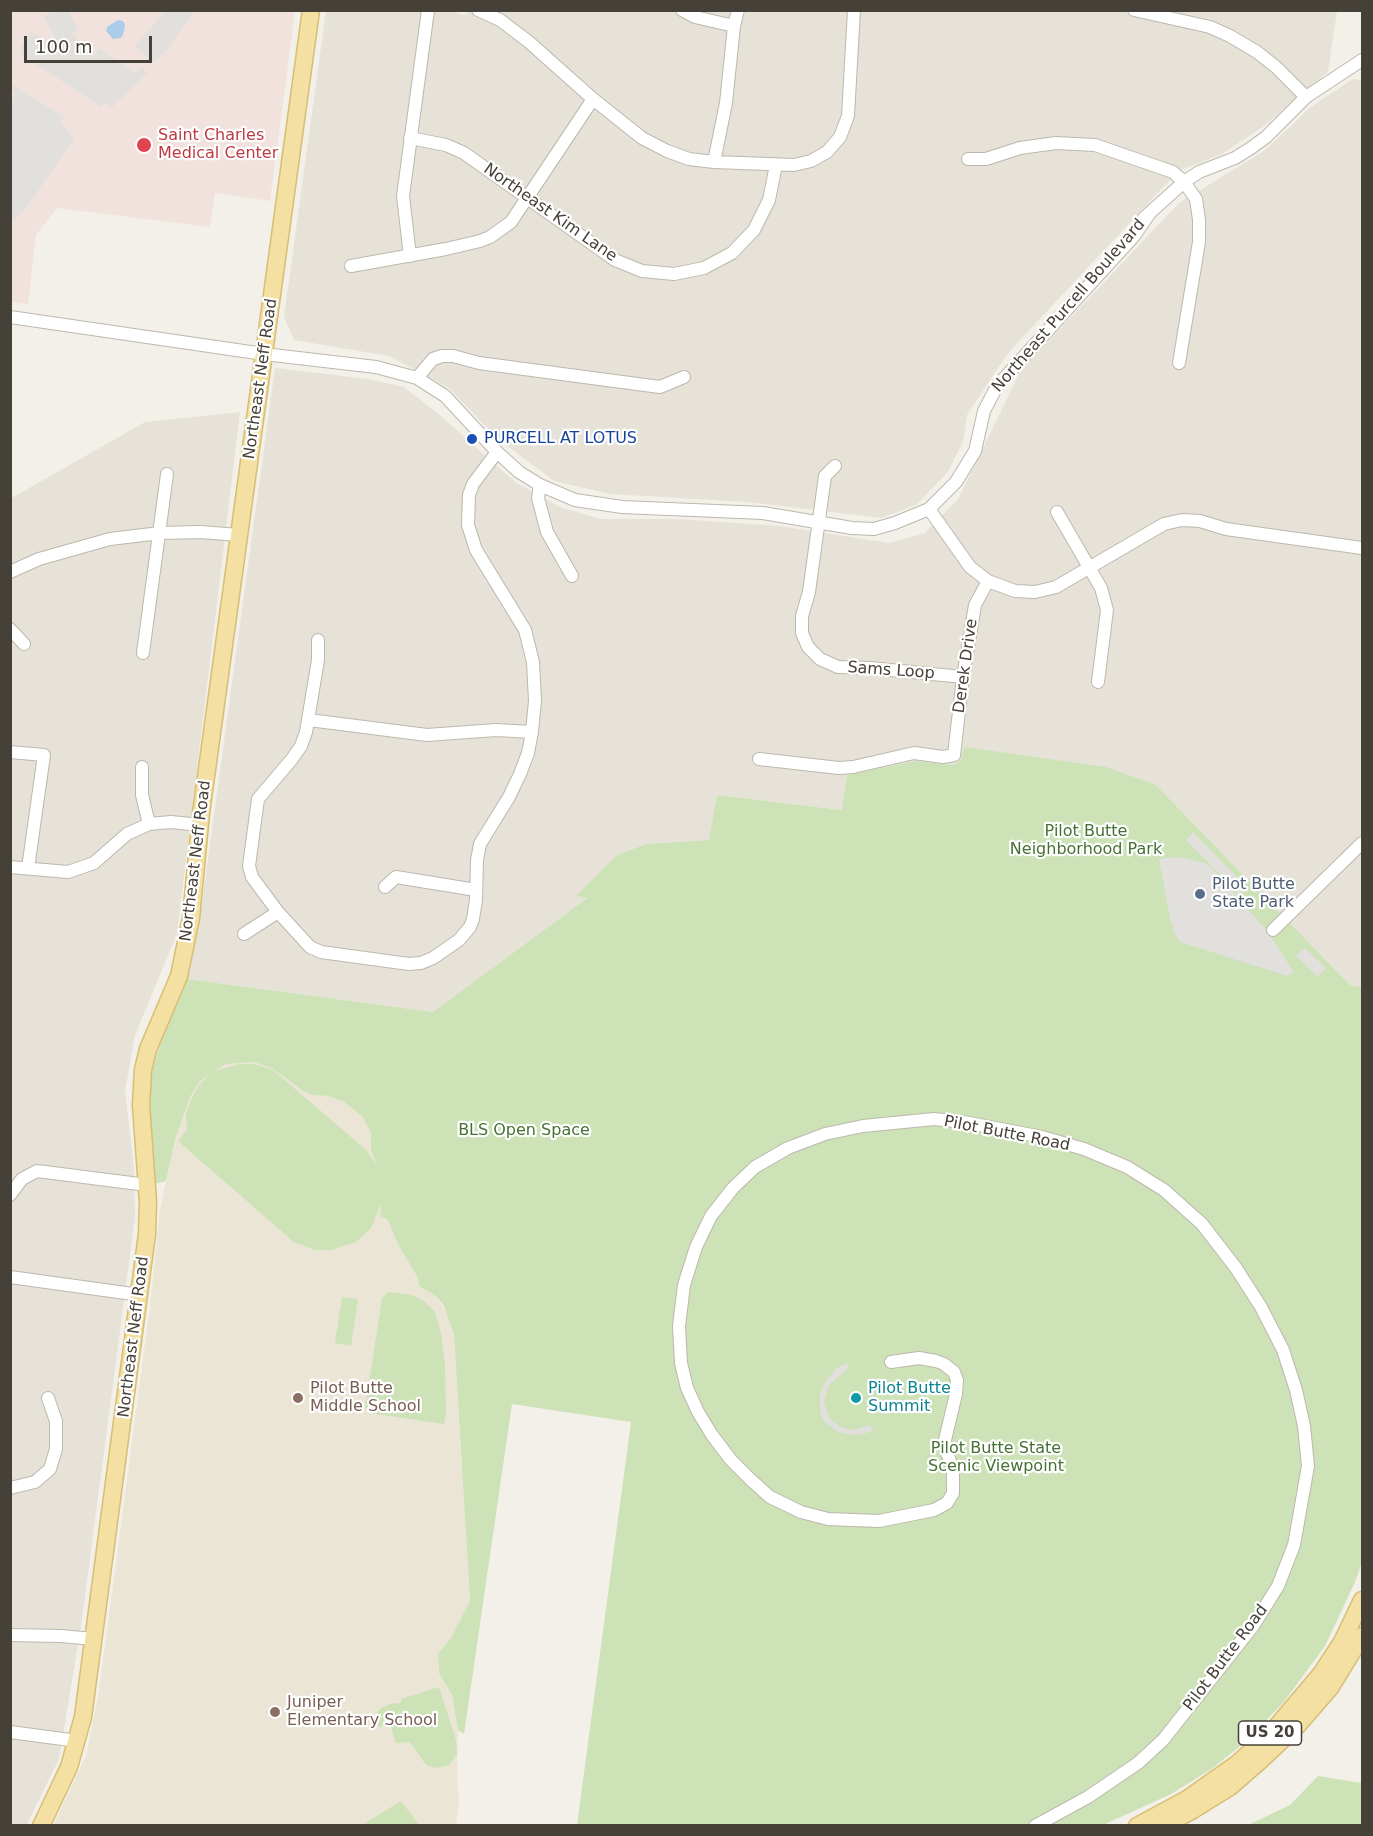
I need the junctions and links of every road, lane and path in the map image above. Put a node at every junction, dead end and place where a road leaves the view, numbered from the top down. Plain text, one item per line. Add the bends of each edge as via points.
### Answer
1 (311, 10) edge
2 (428, 10) edge
3 (478, 10) edge
4 (682, 10) edge
5 (738, 10) edge
6 (854, 10) edge
7 (1134, 10) edge
8 (1152, 13) edge
9 (734, 26) junction
10 (1362, 60) edge
11 (1306, 97) junction
12 (593, 99) junction
13 (411, 138) junction
14 (968, 159) dead end
15 (714, 162) junction
16 (776, 165) junction
17 (1184, 182) junction
18 (527, 198) junction
19 (410, 256) junction
20 (351, 266) dead end
21 (10, 317) edge
22 (264, 354) junction
23 (1179, 363) dead end
24 (684, 377) dead end
25 (417, 378) junction
26 (497, 452) junction
27 (835, 466) dead end
28 (167, 474) dead end
29 (540, 485) junction
30 (929, 509) junction
31 (1057, 512) dead end
32 (818, 523) junction
33 (160, 533) junction
34 (239, 535) junction
35 (1362, 548) edge
36 (1089, 568) junction
37 (10, 572) edge
38 (572, 576) dead end
39 (988, 581) junction
40 (10, 629) edge
41 (318, 640) dead end
42 (24, 644) dead end
43 (143, 653) dead end
44 (963, 677) junction
45 (1098, 682) dead end
46 (309, 720) junction
47 (532, 732) junction
48 (10, 752) edge
49 (759, 759) dead end
50 (142, 767) dead end
51 (149, 824) junction
52 (200, 825) junction
53 (1362, 843) edge
54 (10, 867) edge
55 (28, 868) junction
56 (385, 887) dead end
57 (476, 890) junction
58 (278, 912) junction
59 (1273, 930) dead end
60 (244, 933) dead end
61 (147, 1185) junction
62 (10, 1195) edge
63 (10, 1277) edge
64 (140, 1295) junction
65 (891, 1362) dead end
66 (48, 1398) dead end
67 (10, 1488) edge
68 (1362, 1600) edge
69 (10, 1635) edge
70 (1362, 1636) edge
71 (94, 1639) junction
72 (10, 1732) edge
73 (78, 1741) junction
74 (41, 1826) edge
75 (1035, 1826) edge
76 (1137, 1826) edge
77 (1163, 1826) edge

1 - 22 main road, Northeast Neff Road
2 - 13 street
3 - 12 street via 522,37
4 - 9 street
5 - 9 street
6 - 16 street via 848,117 840,137 827,152 811,161
7 - 8 street
8 - 11 street via 1230,36 1285,74
9 - 15 street via 726,103
10 - 11 street, Northeast Purcell Boulevard
11 - 17 street, Northeast Purcell Boulevard via 1251,148
12 - 15 street via 642,138 689,159
12 - 18 street
13 - 18 street, Northeast Kim Lane via 464,153
13 - 19 street via 403,196
14 - 17 street via 986,159 1020,148 1056,143 1095,145 1173,172
15 - 16 street
16 - 18 street, Northeast Kim Lane via 769,200 754,230 732,253 704,268 674,274 642,271 615,260
17 - 23 street via 1196,198 1199,242
17 - 30 street, Northeast Purcell Boulevard via 1149,214 1134,236 997,386 984,411 975,451 956,482
18 - 19 street via 511,222 490,237
19 - 20 street
21 - 22 street, Northeast Purcell Boulevard
22 - 25 street, Northeast Purcell Boulevard via 376,367
22 - 34 main road, Northeast Neff Road
24 - 25 street via 660,387 442,356 433,359
25 - 26 street, Northeast Purcell Boulevard via 445,396
26 - 29 street, Northeast Purcell Boulevard
26 - 47 street via 468,495 468,525 476,550 525,630 533,662
27 - 32 street, Sams Loop via 825,476
28 - 33 street
29 - 32 street, Northeast Purcell Boulevard via 593,504 763,513
29 - 38 street via 538,498 547,532
30 - 32 street, Northeast Purcell Boulevard via 874,529
30 - 39 street via 970,567
31 - 36 street
32 - 44 street, Sams Loop via 802,616 808,647 820,659 838,667
33 - 34 street
33 - 37 street via 110,539 39,559
33 - 43 street
34 - 52 main road, Northeast Neff Road
35 - 36 street via 1182,520 1164,524
36 - 39 street via 1056,587 1035,592 1015,591
36 - 45 street via 1101,588 1107,610
39 - 44 street, Derek Drive via 975,605
40 - 42 street
41 - 46 street
44 - 49 street, Derek Drive via 954,755 914,753 839,768
46 - 47 street via 427,735 496,730
46 - 58 street via 301,746 258,798 249,866 252,877
47 - 57 street via 517,780 480,844
48 - 55 street via 44,755
50 - 51 street via 142,795
51 - 52 street
51 - 55 street via 127,834 85,868 68,872
52 - 61 main road, Northeast Neff Road via 186,948 143,1070 141,1105
53 - 59 street
54 - 55 street
56 - 57 street via 396,877
57 - 58 street via 470,927 422,963 321,952 310,947
58 - 60 street
61 - 62 street via 37,1171 22,1179
61 - 64 main road, Northeast Neff Road via 147,1234
63 - 64 street
64 - 71 main road, Northeast Neff Road
65 - 75 street, Pilot Butte Road via 936,1361 954,1372 956,1394 945,1440 953,1469 953,1493 934,1510 879,1521 828,1519 801,1512 770,1497 751,1480 731,1460 698,1412 681,1363 679,1326 684,1285 711,1216 755,1167 788,1148 825,1134 934,1119 1041,1137 1084,1149 1127,1167 1164,1190 1202,1224 1236,1268 1283,1350 1296,1389 1308,1466 1294,1545 1278,1586 1253,1626 1164,1740 1096,1791
66 - 67 street via 56,1421 56,1449 50,1469 35,1482
68 - 76 main road, US 20 via 1321,1674 1272,1732 1238,1763 1187,1799
69 - 71 street
70 - 77 main road, US 20 via 1330,1688 1262,1761 1230,1787
71 - 73 main road, Northeast Neff Road
72 - 73 street
73 - 74 main road, Northeast Neff Road

